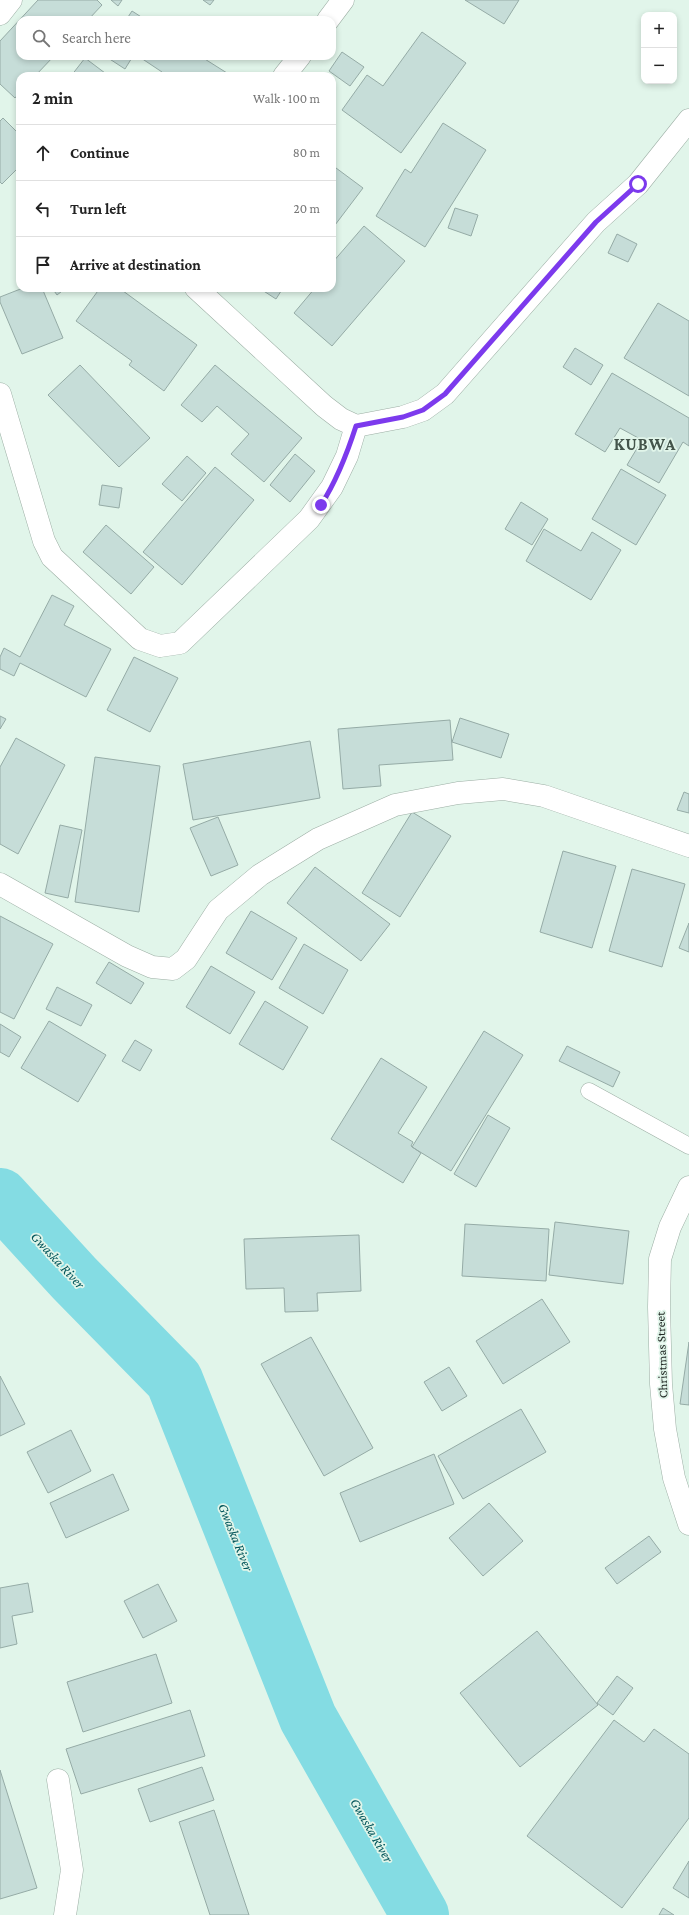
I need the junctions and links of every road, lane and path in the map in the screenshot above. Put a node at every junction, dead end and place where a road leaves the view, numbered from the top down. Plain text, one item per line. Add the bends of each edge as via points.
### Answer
1 (11, 0) edge
2 (343, 0) edge
3 (0, 14) edge
4 (331, 16) edge
5 (297, 60) edge
6 (287, 72) edge
7 (689, 120) edge
8 (200, 292) edge
9 (0, 394) edge
10 (356, 426) junction
11 (689, 846) edge
12 (0, 884) edge
13 (589, 1091) dead end
14 (689, 1146) edge
15 (689, 1187) edge
16 (689, 1524) edge
17 (58, 1780) dead end
18 (65, 1915) edge

1 - 3 street
2 - 4 street
5 - 6 street
7 - 10 street via 638,184 596,222 445,394 423,410 403,417
8 - 10 street via 324,406 341,419
9 - 10 street via 44,541 52,557 140,639 160,646 180,643 309,519 332,487 347,456
11 - 12 street via 544,796 503,789 458,793 395,804 318,839 260,875 218,910 186,959 173,968 152,968 127,956
13 - 14 lane
15 - 16 street, Christmas Street via 670,1227 660,1259 659,1307 665,1430 674,1478
17 - 18 street via 72,1870

